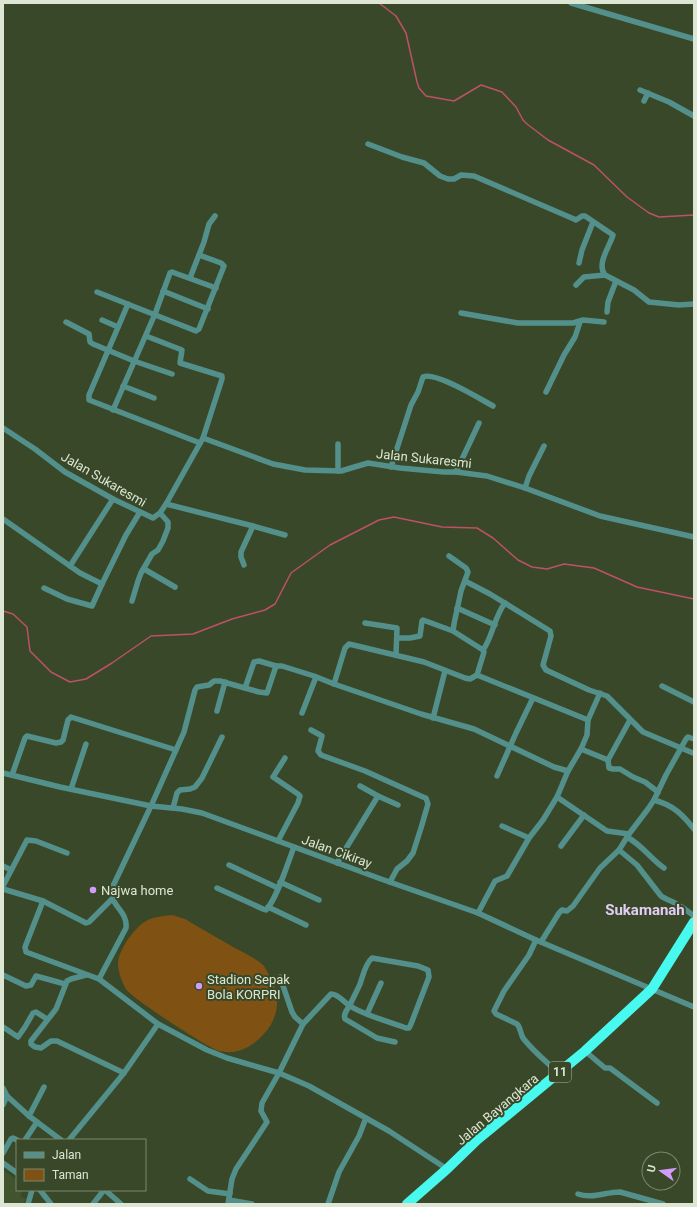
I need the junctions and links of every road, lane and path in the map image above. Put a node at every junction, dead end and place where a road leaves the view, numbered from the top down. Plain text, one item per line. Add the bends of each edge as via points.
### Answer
1 (571, 3) edge
2 (584, 5) edge
3 (694, 39) edge
4 (640, 90) dead end
5 (648, 93) junction
6 (644, 101) dead end
7 (694, 116) edge
8 (368, 144) dead end
9 (215, 216) dead end
10 (593, 222) junction
11 (199, 255) junction
12 (580, 263) dead end
13 (605, 275) junction
14 (190, 278) junction
15 (616, 281) junction
16 (576, 285) dead end
17 (216, 288) junction
18 (163, 291) junction
19 (97, 292) dead end
20 (128, 304) junction
21 (694, 304) edge
22 (208, 309) junction
23 (607, 312) dead end
24 (461, 313) dead end
25 (155, 314) junction
26 (102, 320) dead end
27 (66, 322) dead end
28 (580, 322) junction
29 (604, 322) dead end
30 (118, 327) junction
31 (146, 336) junction
32 (108, 349) junction
33 (134, 361) junction
34 (172, 374) dead end
35 (123, 386) junction
36 (546, 392) dead end
37 (154, 398) dead end
38 (492, 406) dead end
39 (113, 410) junction
40 (479, 423) dead end
41 (3, 428) edge
42 (202, 440) junction
43 (338, 444) dead end
44 (544, 446) dead end
45 (391, 467) junction
46 (338, 471) junction
47 (456, 472) junction
48 (525, 488) junction
49 (113, 499) junction
50 (166, 504) junction
51 (140, 512) junction
52 (160, 513) junction
53 (3, 519) edge
54 (253, 526) junction
55 (285, 535) dead end
56 (694, 537) edge
57 (449, 556) dead end
58 (244, 565) dead end
59 (70, 566) junction
60 (144, 569) junction
61 (465, 581) junction
62 (102, 584) junction
63 (175, 587) dead end
64 (44, 588) dead end
65 (132, 601) dead end
66 (505, 603) junction
67 (457, 608) junction
68 (365, 623) dead end
69 (495, 625) junction
70 (453, 631) junction
71 (397, 638) junction
72 (483, 650) junction
73 (396, 655) junction
74 (276, 666) junction
75 (445, 670) junction
76 (477, 675) junction
77 (316, 677) junction
78 (225, 682) junction
79 (334, 684) junction
80 (662, 686) dead end
81 (244, 688) junction
82 (600, 693) junction
83 (533, 698) junction
84 (694, 702) edge
85 (218, 711) dead end
86 (302, 713) dead end
87 (433, 718) junction
88 (588, 720) junction
89 (630, 720) junction
90 (311, 730) dead end
91 (222, 736) dead end
92 (694, 739) edge
93 (86, 744) dead end
94 (510, 747) junction
95 (682, 748) junction
96 (581, 749) junction
97 (176, 750) junction
98 (693, 753) edge
99 (285, 758) dead end
100 (608, 760) junction
101 (568, 771) junction
102 (3, 773) edge
103 (12, 775) junction
104 (497, 776) dead end
105 (360, 786) dead end
106 (71, 789) junction
107 (658, 792) junction
108 (378, 796) junction
109 (557, 796) junction
110 (654, 800) junction
111 (398, 805) dead end
112 (152, 806) junction
113 (173, 808) junction
114 (584, 815) junction
115 (502, 826) dead end
116 (694, 829) edge
117 (628, 836) junction
118 (529, 838) junction
119 (278, 841) junction
120 (561, 846) dead end
121 (294, 847) junction
122 (619, 850) junction
123 (67, 853) dead end
124 (337, 863) junction
125 (229, 865) dead end
126 (3, 866) edge
127 (664, 868) dead end
128 (12, 870) junction
129 (390, 882) junction
130 (279, 885) junction
131 (3, 888) edge
132 (217, 888) dead end
133 (112, 899) junction
134 (319, 900) dead end
135 (42, 901) junction
136 (268, 907) junction
137 (478, 912) junction
138 (694, 916) edge
139 (694, 922) edge
140 (306, 925) dead end
141 (539, 941) junction
142 (86, 974) junction
143 (3, 975) edge
144 (280, 977) dead end
145 (99, 979) junction
146 (381, 983) dead end
147 (65, 984) junction
148 (652, 989) junction
149 (349, 1006) junction
150 (694, 1007) edge
151 (368, 1014) junction
152 (47, 1019) junction
153 (158, 1024) junction
154 (303, 1024) junction
155 (3, 1028) edge
156 (395, 1042) dead end
157 (585, 1051) junction
158 (124, 1073) junction
159 (279, 1073) junction
160 (559, 1073) junction
161 (44, 1087) dead end
162 (3, 1088) edge
163 (7, 1096) junction
164 (658, 1103) dead end
165 (3, 1105) edge
166 (29, 1116) junction
167 (366, 1118) junction
168 (37, 1122) junction
169 (26, 1139) edge
170 (60, 1139) edge
171 (70, 1139) edge
172 (16, 1140) edge
173 (3, 1153) edge
174 (3, 1163) edge
175 (447, 1169) junction
176 (16, 1172) edge
177 (190, 1179) dead end
178 (32, 1191) edge
179 (41, 1191) edge
180 (104, 1191) edge
181 (106, 1191) edge
182 (578, 1194) dead end
183 (229, 1199) edge
184 (28, 1204) edge
185 (51, 1204) edge
186 (93, 1204) edge
187 (121, 1204) edge
188 (252, 1204) edge
189 (328, 1204) edge
190 (407, 1204) edge
191 (663, 1204) edge

1 - 2 street
2 - 3 street
4 - 5 street
5 - 6 street
5 - 7 street
8 - 10 street via 424,163 448,179 461,175 474,176 576,220 583,215
9 - 11 street via 209,224
10 - 12 street via 582,250
10 - 13 street via 613,235 604,254 602,271
11 - 14 street
11 - 17 street via 224,265
13 - 15 street
13 - 16 street via 584,278
14 - 17 street
14 - 18 street via 171,272
15 - 21 street via 634,290 649,302
15 - 23 street
17 - 22 street
18 - 22 street
18 - 25 street
19 - 20 street
20 - 25 street
20 - 30 street
22 - 25 street via 196,331
24 - 28 street via 510,322
25 - 31 street
26 - 30 street
27 - 32 street via 89,334 91,343
28 - 29 street
28 - 36 street via 575,337
30 - 32 street
31 - 33 street
31 - 42 street via 182,350 180,363 222,376
32 - 33 street
32 - 39 street via 89,399 90,402
33 - 34 street
33 - 35 street
35 - 37 street
35 - 39 street
38 - 45 street via 464,389 428,375 423,377
39 - 42 street
40 - 47 street
41 - 49 street, Jalan Sukaresmi via 65,472
42 - 46 street, Jalan Sukaresmi via 279,466
42 - 50 street, Jalan Sukaresmi
43 - 46 street
44 - 48 street
45 - 46 street, Jalan Sukaresmi via 368,463
45 - 47 street, Jalan Sukaresmi
47 - 48 street, Jalan Sukaresmi via 487,476
48 - 56 street, Jalan Sukaresmi via 600,516
49 - 51 street, Jalan Sukaresmi
49 - 59 street
50 - 52 street, Jalan Sukaresmi
50 - 54 street
51 - 52 street, Jalan Sukaresmi via 153,518
51 - 62 street
52 - 60 street via 167,521 168,528 161,545 152,554
53 - 59 street
54 - 55 street
54 - 58 street via 241,552
57 - 61 street via 468,570
59 - 62 street
60 - 63 street
60 - 65 street
61 - 66 street
61 - 67 street
62 - 64 street via 93,606 66,599
66 - 69 street
66 - 82 street via 550,631 545,669
67 - 69 street
67 - 70 street
68 - 71 street via 396,627
69 - 72 street
70 - 71 street via 423,620 420,636
70 - 72 street
71 - 73 street
72 - 76 street
73 - 75 street
73 - 79 street via 347,644
74 - 77 street
74 - 81 street via 254,662
74 - 81 street via 267,693
75 - 76 street via 467,679
75 - 87 street
76 - 83 street
77 - 79 street
77 - 86 street
78 - 81 street
78 - 85 street
78 - 97 street via 216,680 210,685 196,688 184,732
79 - 87 street
80 - 84 street
82 - 88 street
82 - 89 street via 607,696
83 - 88 street
83 - 94 street
87 - 94 street via 474,729
88 - 96 street via 587,735
89 - 95 street via 643,732
89 - 100 street
90 - 129 street via 322,736 318,751 321,755 426,798 428,804 413,853 396,869
91 - 113 street via 202,778 190,789 177,793
92 - 95 street via 688,738
93 - 106 street
94 - 101 street
94 - 104 street
95 - 98 street
95 - 107 street
96 - 100 street
96 - 101 street
97 - 103 street via 70,718 61,742 27,736
97 - 112 street
99 - 119 street via 273,777 300,796
100 - 107 street via 609,768 620,769
101 - 109 street
102 - 103 street, Jalan Cikiray
103 - 106 street, Jalan Cikiray
105 - 108 street
106 - 112 street, Jalan Cikiray
107 - 110 street
108 - 111 street
108 - 124 street
109 - 114 street
109 - 118 street
110 - 116 street via 675,809
110 - 117 street
112 - 113 street, Jalan Cikiray
112 - 133 street via 113,886
113 - 119 street, Jalan Cikiray via 202,813
114 - 117 street via 607,831
114 - 120 street
115 - 118 street
117 - 122 street
117 - 127 street
118 - 137 street via 507,876 495,881
119 - 121 street, Jalan Cikiray
121 - 124 street, Jalan Cikiray
121 - 130 street
122 - 138 street via 637,865 661,896
122 - 141 street via 600,868 573,906 558,913
123 - 128 street via 28,839
124 - 129 street, Jalan Cikiray
125 - 130 street
126 - 128 street
128 - 131 street
129 - 137 street, Jalan Cikiray
130 - 134 street
130 - 136 street
131 - 135 street
132 - 136 street via 263,910
133 - 135 street via 86,923
133 - 145 street via 126,918 126,928
135 - 142 street via 25,951
136 - 140 street
137 - 141 street, Jalan Cikiray
139 - 148 highway, Jalan Bayangkara / 11
141 - 148 street, Jalan Cikiray
141 - 160 street via 504,991 494,1011 520,1026 522,1036 537,1054
142 - 145 street
142 - 147 street
143 - 147 street via 26,986 31,985 36,976
144 - 154 street via 292,1012
145 - 153 street
146 - 151 street
147 - 152 street via 56,1008
148 - 150 street, Jalan Cikiray
148 - 157 highway, Jalan Bayangkara / 11
149 - 151 street
149 - 151 street via 372,958 428,970 429,977 409,1028
149 - 154 street via 338,996 331,994
149 - 156 street via 344,1015 345,1020 377,1038
152 - 155 street via 36,1012 33,1013 18,1037
152 - 158 street via 31,1041 32,1045 41,1048 51,1041 57,1041
153 - 158 street
153 - 159 street via 207,1050
154 - 159 street
157 - 160 highway, Jalan Bayangkara / 11
157 - 164 street via 605,1068 610,1068
158 - 171 street
159 - 167 street via 309,1086
159 - 183 street via 262,1103 261,1111 267,1122 236,1169
160 - 175 highway, Jalan Bayangkara / 11
161 - 166 street
162 - 163 street
163 - 165 street
163 - 166 street
166 - 168 street
167 - 175 street
167 - 189 street via 339,1172
168 - 169 street
168 - 170 street
172 - 173 street via 11,1140
174 - 176 street
175 - 190 highway, Jalan Bayangkara / 11
177 - 183 street via 208,1191
178 - 184 street
179 - 185 street
180 - 186 street
181 - 187 street
182 - 191 street via 595,1196 620,1192
183 - 188 street

